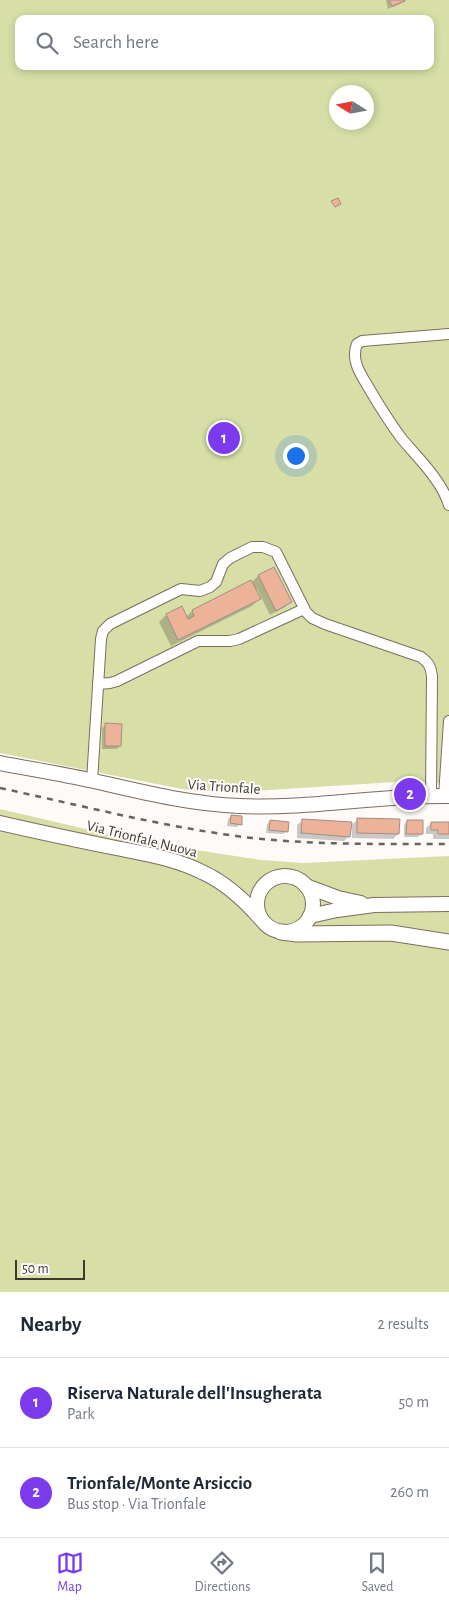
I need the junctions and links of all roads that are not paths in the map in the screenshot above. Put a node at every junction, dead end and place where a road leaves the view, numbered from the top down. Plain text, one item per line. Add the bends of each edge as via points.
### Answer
1 (449, 334) edge
2 (449, 505) edge
3 (304, 609) junction
4 (98, 684) junction
5 (449, 721) edge
6 (0, 763) edge
7 (92, 781) junction
8 (441, 796) edge
9 (0, 824) edge
10 (306, 886) junction
11 (449, 904) edge
12 (374, 905) junction
13 (310, 916) junction
14 (260, 918) junction
15 (281, 932) junction
16 (449, 942) edge

1 - 2 street via 362,341 357,344 354,354 358,370 382,410 441,488
3 - 4 street via 239,639 198,641 117,681
3 - 4 street via 276,552 252,547 223,564 216,582 210,587 181,589 110,624 101,639
3 - 8 street via 312,618 325,624 428,662 432,677
4 - 7 street
5 - 8 street
6 - 7 main road, Via Trionfale
7 - 8 main road, Via Trionfale via 175,800 238,806 293,807
9 - 14 main road, Via Trionfale Nuova via 191,867 224,885
10 - 12 main road via 338,898
10 - 13 main road via 312,900
10 - 14 main road via 288,876 268,882 261,889 257,902
11 - 12 main road
12 - 13 main road
13 - 15 main road via 298,929
14 - 15 main road via 273,930
15 - 16 highway via 391,933

